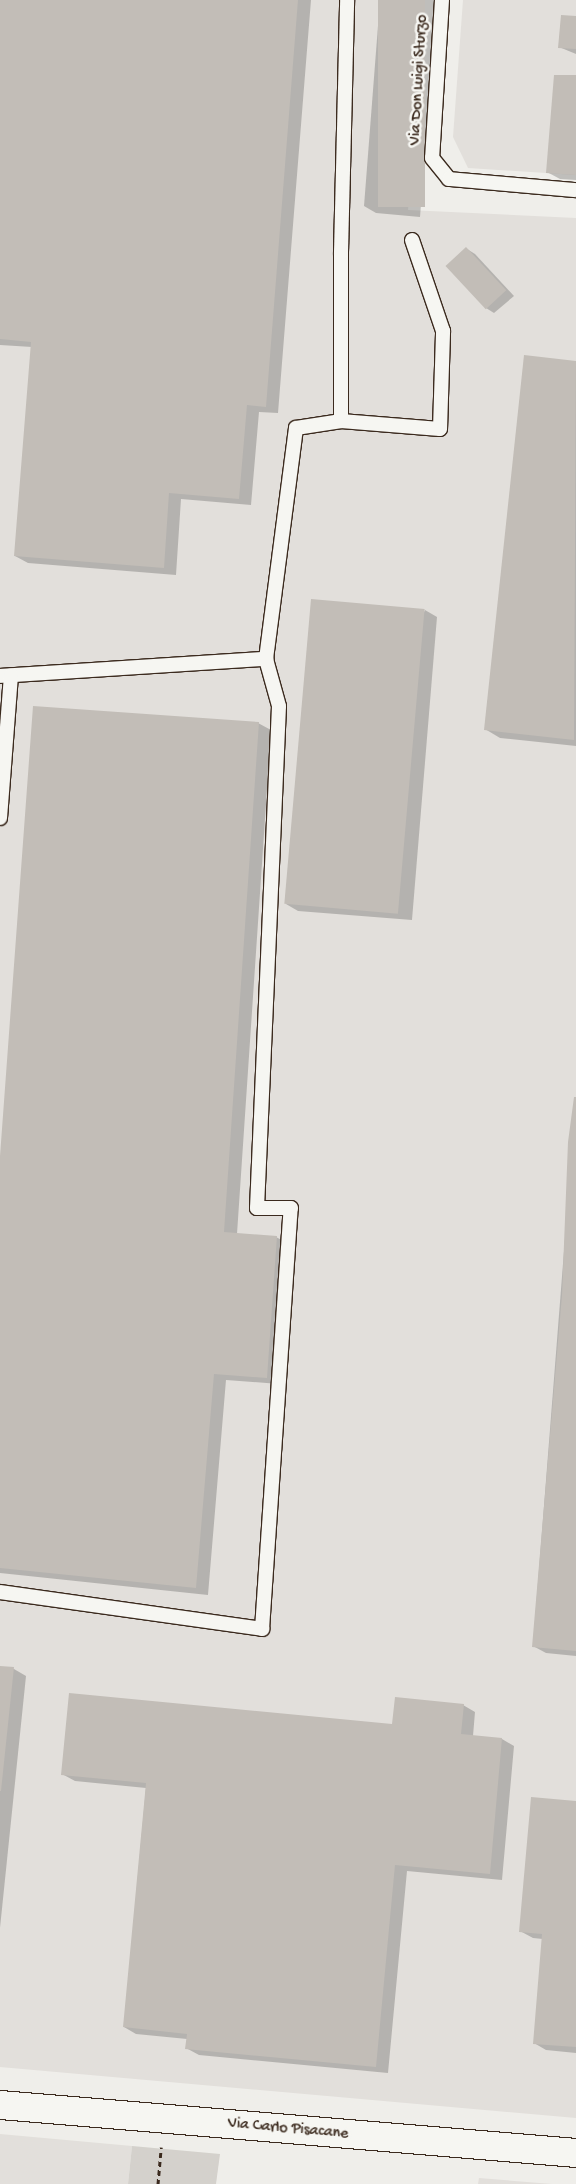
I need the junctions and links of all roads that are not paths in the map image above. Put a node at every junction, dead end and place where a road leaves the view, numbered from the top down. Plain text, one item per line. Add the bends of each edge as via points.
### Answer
1 (347, 0) edge
2 (442, 0) edge
3 (576, 190) edge
4 (412, 240) dead end
5 (342, 421) junction
6 (266, 659) junction
7 (6, 676) edge
8 (0, 818) edge
9 (0, 1592) edge
10 (0, 2105) edge
11 (576, 2153) edge

1 - 5 lane via 341,252
2 - 3 lane, Via Don Luigi Sturzo via 432,158 449,179
4 - 5 lane via 442,331 440,429
5 - 6 lane via 296,428
6 - 7 lane
6 - 9 lane via 279,706 257,1208 291,1208 262,1629
7 - 8 lane
10 - 11 street, Via Carlo Pisacane

